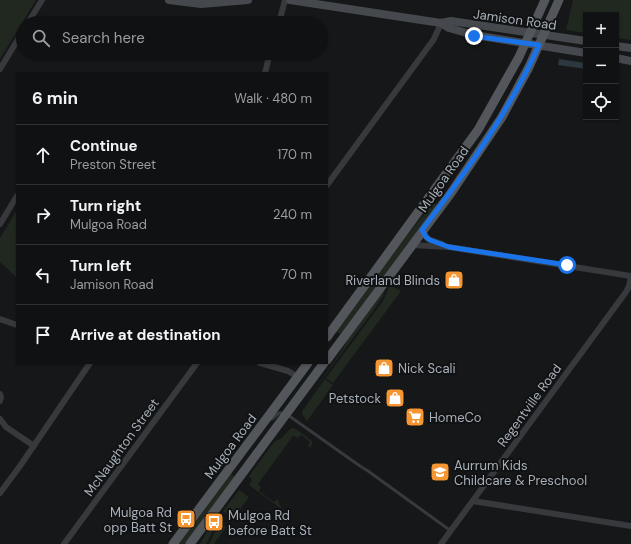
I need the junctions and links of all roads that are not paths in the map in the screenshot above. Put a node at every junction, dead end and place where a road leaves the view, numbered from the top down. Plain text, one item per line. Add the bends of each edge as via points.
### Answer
1 (42, 0) edge
2 (169, 0) edge
3 (248, 0) edge
4 (285, 0) edge
5 (290, 0) edge
6 (545, 0) edge
7 (559, 0) edge
8 (32, 16) edge
9 (281, 16) edge
10 (441, 23) junction
11 (530, 33) junction
12 (543, 35) junction
13 (583, 41) edge
14 (16, 43) edge
15 (526, 44) junction
16 (539, 45) junction
17 (619, 46) edge
18 (631, 48) edge
19 (583, 52) edge
20 (619, 59) edge
21 (268, 60) edge
22 (631, 61) edge
23 (0, 69) edge
24 (265, 72) edge
25 (328, 184) edge
26 (16, 198) edge
27 (0, 224) edge
28 (422, 230) junction
29 (412, 245) junction
30 (449, 247) junction
31 (631, 276) edge
32 (0, 319) edge
33 (16, 325) edge
34 (328, 335) edge
35 (328, 359) edge
36 (89, 364) edge
37 (196, 364) edge
38 (264, 364) edge
39 (307, 364) edge
40 (323, 364) edge
41 (298, 377) junction
42 (0, 394) edge
43 (0, 401) edge
44 (287, 414) junction
45 (0, 419) edge
46 (34, 446) junction
47 (229, 468) junction
48 (0, 493) edge
49 (473, 501) junction
50 (206, 523) junction
51 (631, 526) edge
52 (450, 531) junction
53 (64, 544) edge
54 (173, 544) edge
55 (190, 544) edge
56 (197, 544) edge
57 (441, 544) edge

1 - 8 street
2 - 3 street via 209,4
4 - 9 street
5 - 10 street, Jamison Road
6 - 11 main road, Mulgoa Road
7 - 12 main road, Mulgoa Road
10 - 11 street, Jamison Road via 451,22
10 - 15 street, Jamison Road via 474,36
10 - 25 street via 434,39
11 - 12 street, Jamison Road
11 - 15 main road, Mulgoa Road
12 - 13 street, Jamison Road
12 - 16 main road, Mulgoa Road
14 - 23 street
15 - 16 street, Jamison Road
15 - 34 main road, Mulgoa Road via 478,130
16 - 19 street, Jamison Road
16 - 28 main road, Mulgoa Road via 502,117 451,193
17 - 18 street
20 - 22 street
21 - 24 street
26 - 27 street
28 - 29 main road, Mulgoa Road
28 - 30 street via 430,240
29 - 30 street
29 - 35 main road, Mulgoa Road
30 - 31 street
31 - 49 street, Regentville Road via 626,292
32 - 33 street
36 - 46 street
37 - 53 street, McNaughton Street
38 - 41 street via 288,371
39 - 41 main road, Mulgoa Road
40 - 44 main road, Mulgoa Road
41 - 47 main road, Mulgoa Road
42 - 43 street
44 - 47 lane via 281,412 274,417 241,460
44 - 50 main road, Mulgoa Road
44 - 52 lane
45 - 46 street via 6,427
46 - 48 street
47 - 54 main road, Mulgoa Road
49 - 51 street
49 - 52 street, Regentville Road
50 - 55 main road, Mulgoa Road
50 - 56 main road
52 - 57 street, Regentville Road

